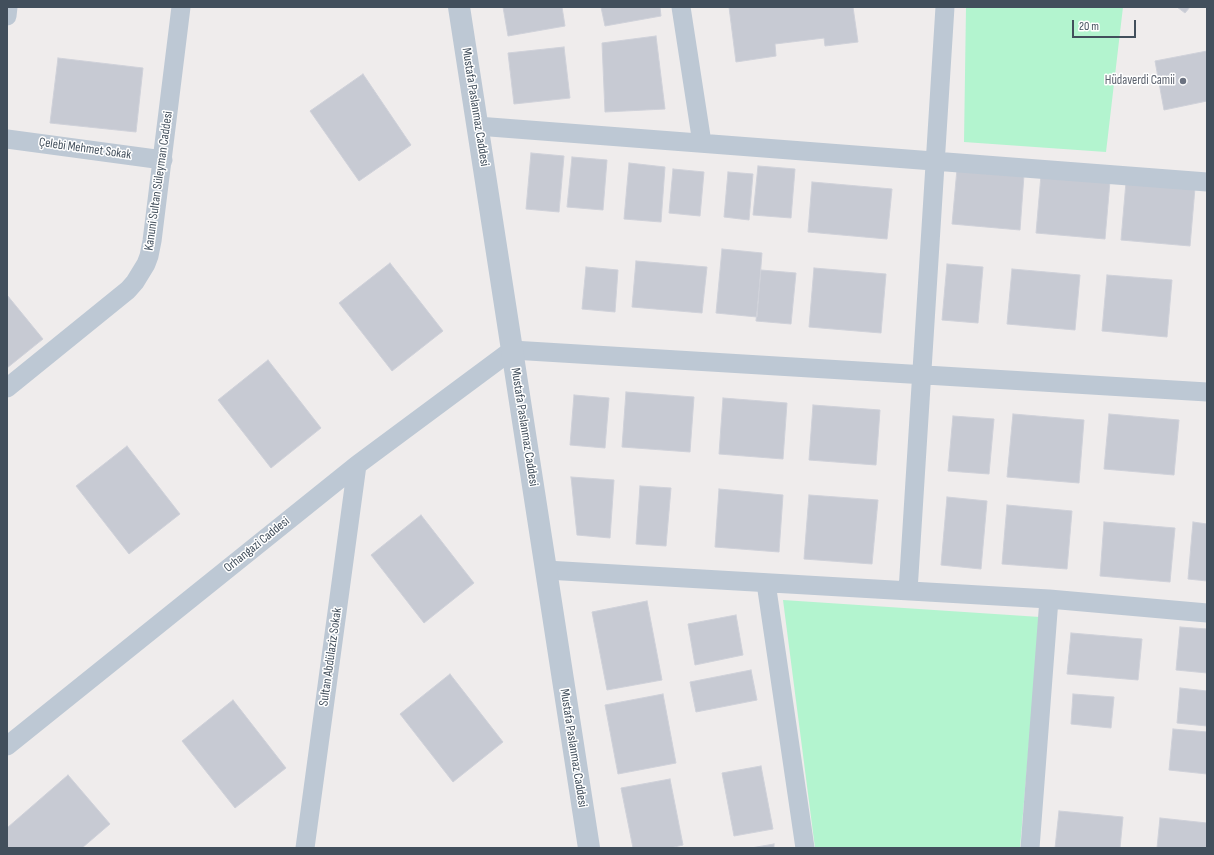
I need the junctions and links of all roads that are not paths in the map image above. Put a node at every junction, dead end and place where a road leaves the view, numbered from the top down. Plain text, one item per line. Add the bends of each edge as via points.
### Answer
1 (8, 7) edge
2 (181, 7) edge
3 (459, 7) edge
4 (681, 7) edge
5 (945, 7) edge
6 (7, 16) edge
7 (477, 126) junction
8 (7, 139) edge
9 (702, 143) junction
10 (163, 160) junction
11 (935, 161) junction
12 (1207, 182) edge
13 (512, 350) junction
14 (922, 375) junction
15 (7, 388) edge
16 (1207, 392) edge
17 (357, 465) junction
18 (546, 570) junction
19 (766, 583) junction
20 (908, 591) junction
21 (1049, 599) junction
22 (1207, 613) edge
23 (7, 746) edge
24 (305, 848) edge
25 (589, 848) edge
26 (804, 848) edge
27 (1030, 848) edge

1 - 6 street
2 - 10 street, Kanuni Sultan Süleyman Caddesi
3 - 7 street, Mustafa Paslanmaz Caddesi
4 - 9 street
5 - 11 street
7 - 9 street
7 - 13 street, Mustafa Paslanmaz Caddesi
8 - 10 street, Çelebi Mehmet Sokak
9 - 11 street
10 - 15 street, Kanuni Sultan Süleyman Caddesi via 149,256 135,282
11 - 12 street
11 - 14 street
13 - 14 street
13 - 17 street, Orhangazi Caddesi
13 - 18 street, Mustafa Paslanmaz Caddesi
14 - 16 street
14 - 20 street
17 - 23 street, Orhangazi Caddesi
17 - 24 street, Sultan Abdülaziz Sokak
18 - 19 street
18 - 25 street, Mustafa Paslanmaz Caddesi
19 - 20 street
19 - 26 street
20 - 21 street
21 - 22 street
21 - 27 street

